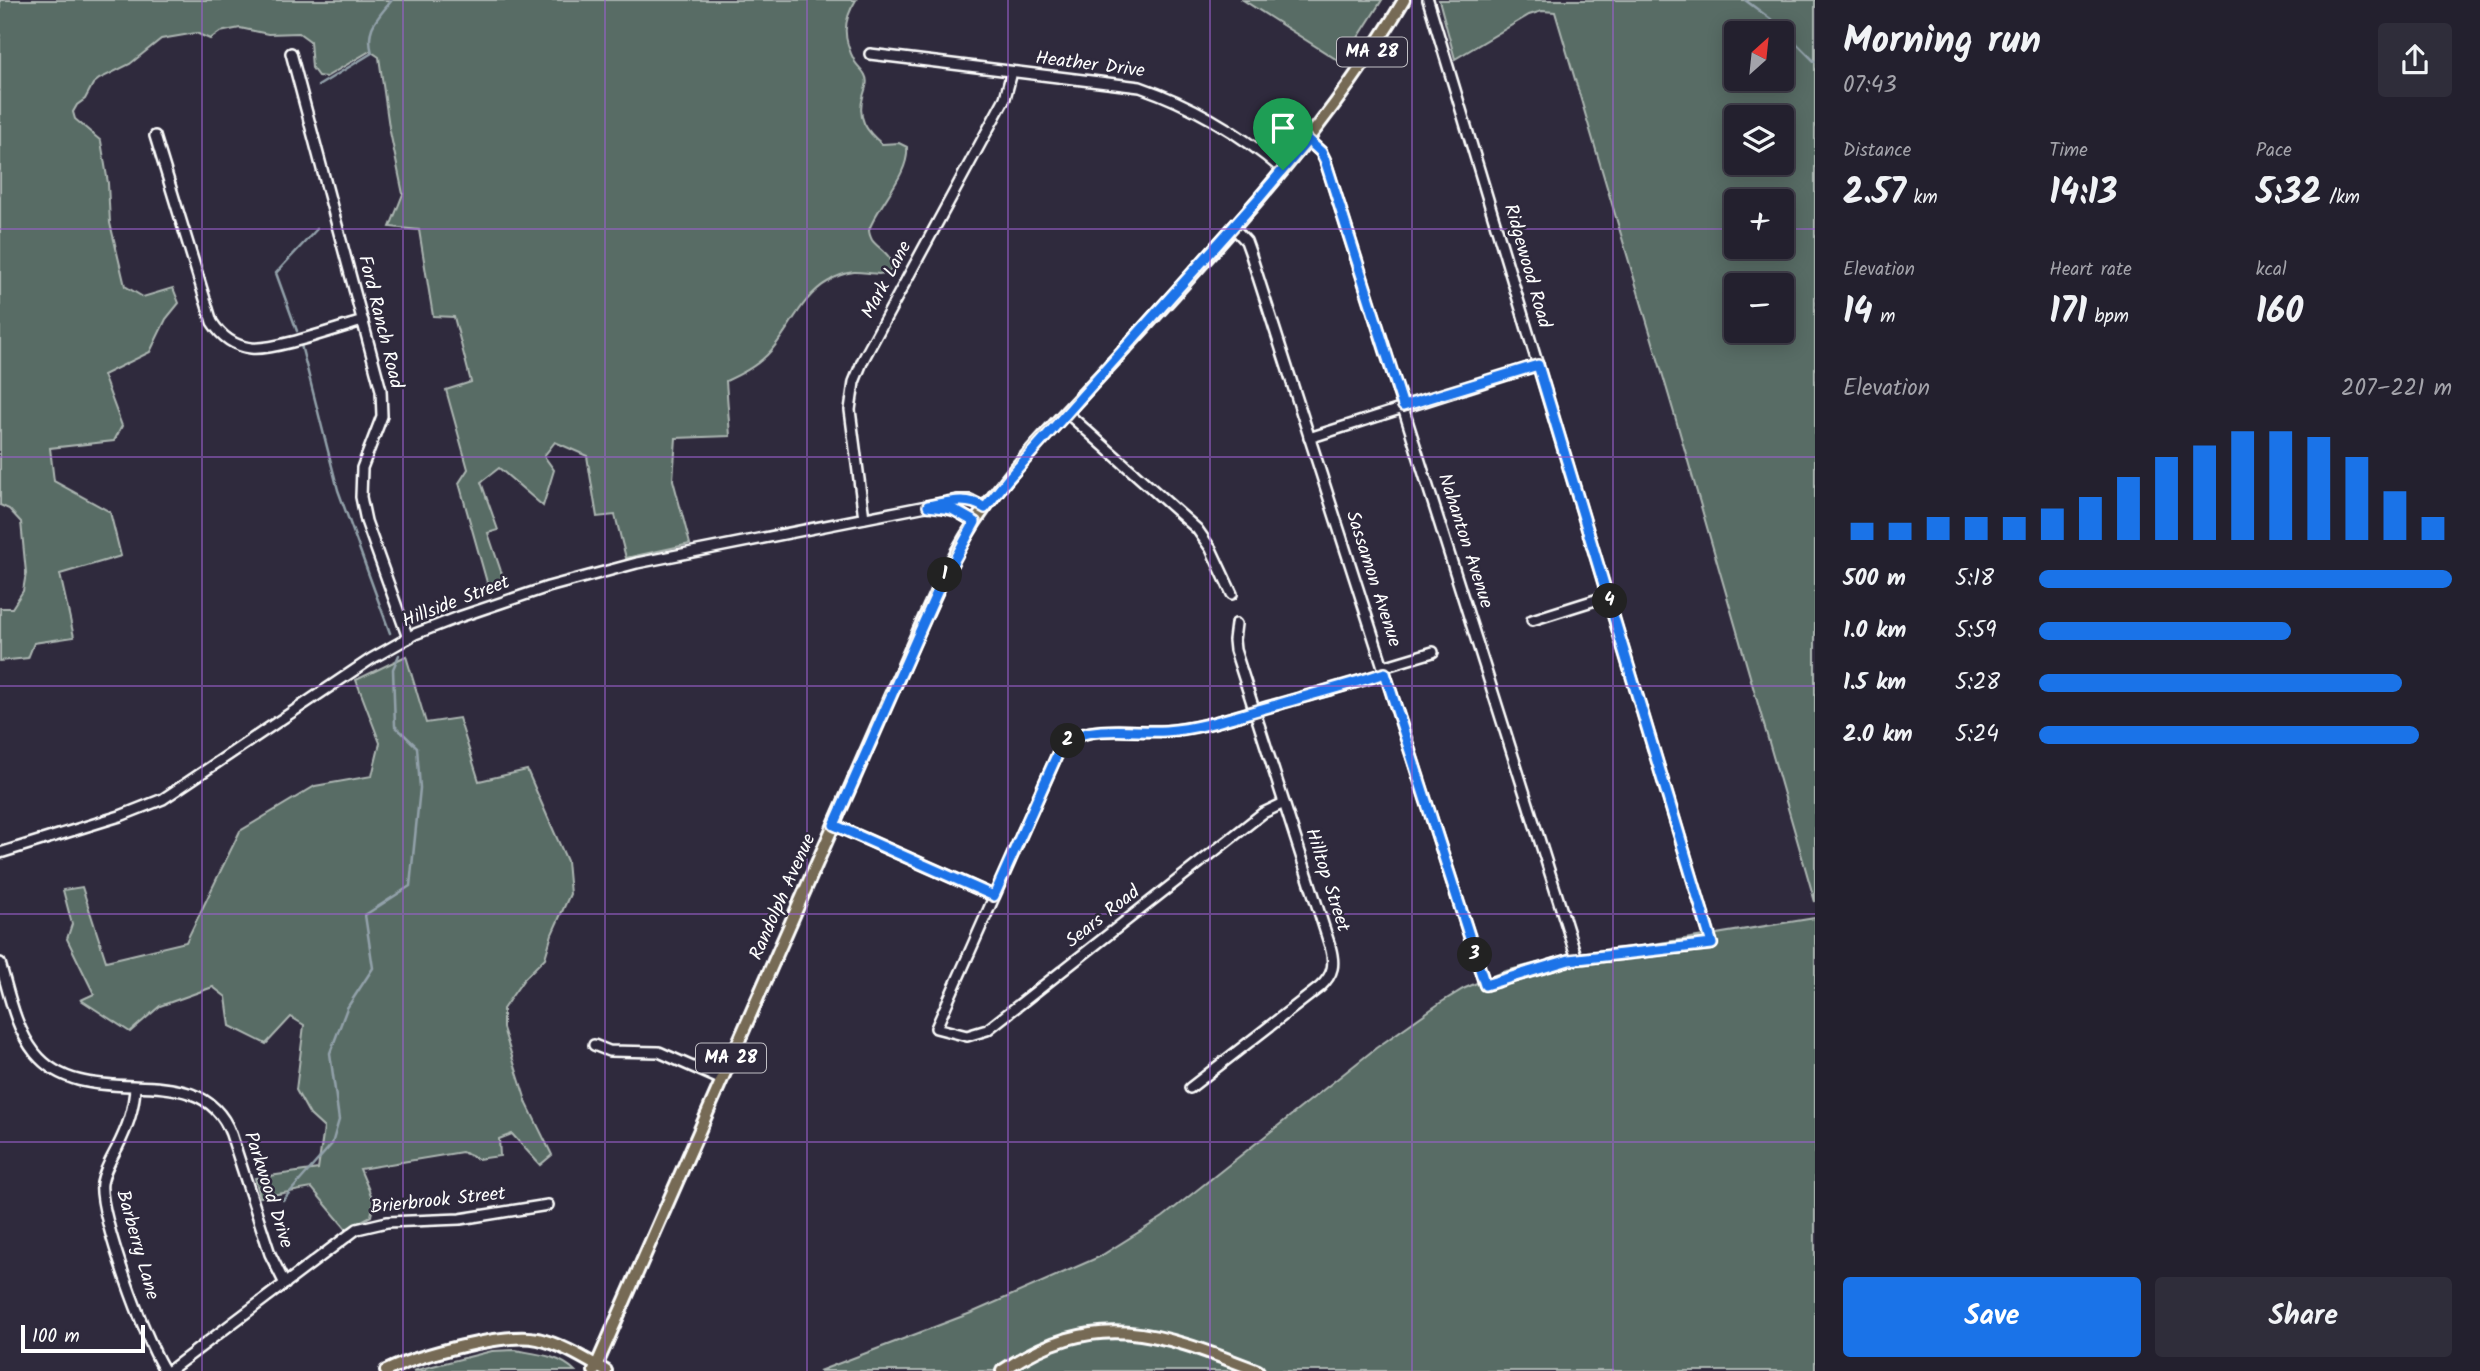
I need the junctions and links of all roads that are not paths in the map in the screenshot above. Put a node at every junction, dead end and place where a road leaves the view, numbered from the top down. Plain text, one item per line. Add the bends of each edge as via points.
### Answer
1 (1404, 0) edge
2 (1428, 0) edge
3 (291, 53) dead end
4 (870, 54) dead end
5 (1012, 72) junction
6 (155, 136) dead end
7 (1308, 140) junction
8 (1283, 170) junction
9 (1233, 227) junction
10 (363, 321) junction
11 (1538, 365) junction
12 (1403, 406) junction
13 (1067, 413) junction
14 (1309, 438) junction
15 (928, 506) junction
16 (985, 508) junction
17 (864, 518) junction
18 (975, 522) junction
19 (1232, 594) dead end
20 (1608, 596) junction
21 (1532, 620) dead end
22 (1236, 624) dead end
23 (408, 638) junction
24 (1433, 652) dead end
25 (1384, 670) junction
26 (1255, 711) junction
27 (1284, 803) junction
28 (834, 825) junction
29 (0, 853) edge
30 (994, 896) junction
31 (1577, 959) junction
32 (0, 963) edge
33 (594, 1045) dead end
34 (722, 1080) junction
35 (135, 1087) junction
36 (1190, 1088) dead end
37 (548, 1205) dead end
38 (285, 1284) junction
39 (599, 1369) edge
40 (167, 1371) edge
41 (386, 1371) edge
42 (1002, 1371) edge
43 (1258, 1371) edge

1 - 7 main road, Randolph Avenue / MA 28
2 - 11 street, Ridgewood Road
3 - 10 street, Ford Ranch Road
4 - 5 street, Heather Drive
5 - 8 street, Heather Drive via 1148,89 1235,133
5 - 17 street, Mark Lane via 1005,98 856,375 850,410
6 - 10 street via 212,322 225,337 243,346 264,348
7 - 8 main road, Randolph Avenue / MA 28
7 - 12 street, Nahanton Avenue via 1325,160
8 - 9 main road, Randolph Avenue / MA 28
9 - 13 main road, Randolph Avenue / MA 28
9 - 14 street, Sassamon Avenue via 1248,246
10 - 23 street, Ford Ranch Road via 383,403 362,468 360,497
11 - 12 street
11 - 20 street, Ridgewood Road
12 - 14 street
12 - 31 street, Nahanton Avenue
13 - 16 main road, Randolph Avenue / MA 28
13 - 19 street via 1197,529
14 - 25 street, Sassamon Avenue
15 - 16 street, Hillside Street via 964,500
15 - 17 street, Hillside Street
15 - 18 street, Hillside Street via 952,509
16 - 18 main road, Randolph Avenue / MA 28
17 - 23 street, Hillside Street via 627,566 524,594
18 - 28 main road, Randolph Avenue / MA 28 via 941,582
20 - 21 street
20 - 31 street, Ridgewood Road via 1712,944
22 - 26 street, Hilltop Street via 1234,645
23 - 29 street, Hillside Street via 163,799
24 - 25 street
25 - 26 street
25 - 31 street, Sassamon Avenue via 1485,985
26 - 27 street, Hilltop Street
26 - 30 street via 1191,728 1089,732 1069,740 1057,755
27 - 30 street, Sears Road via 1263,813 986,1030 967,1035 936,1028
27 - 36 street, Hilltop Street via 1333,969 1320,987
28 - 30 street
28 - 34 main road, Randolph Avenue / MA 28
32 - 35 street, Parkwood Drive via 21,1029 41,1059 73,1080
33 - 34 street via 609,1051 659,1052
34 - 39 main road, Randolph Avenue / MA 28
35 - 38 street, Parkwood Drive via 186,1091 221,1114
35 - 40 street, Barberry Lane via 129,1122 104,1175 103,1199 129,1288 155,1355
37 - 38 street, Brierbrook Street via 460,1219 362,1226
38 - 40 street, Brierbrook Street
39 - 41 main road via 550,1343 518,1338 437,1352
42 - 43 main road via 1052,1343 1114,1331 1173,1339

